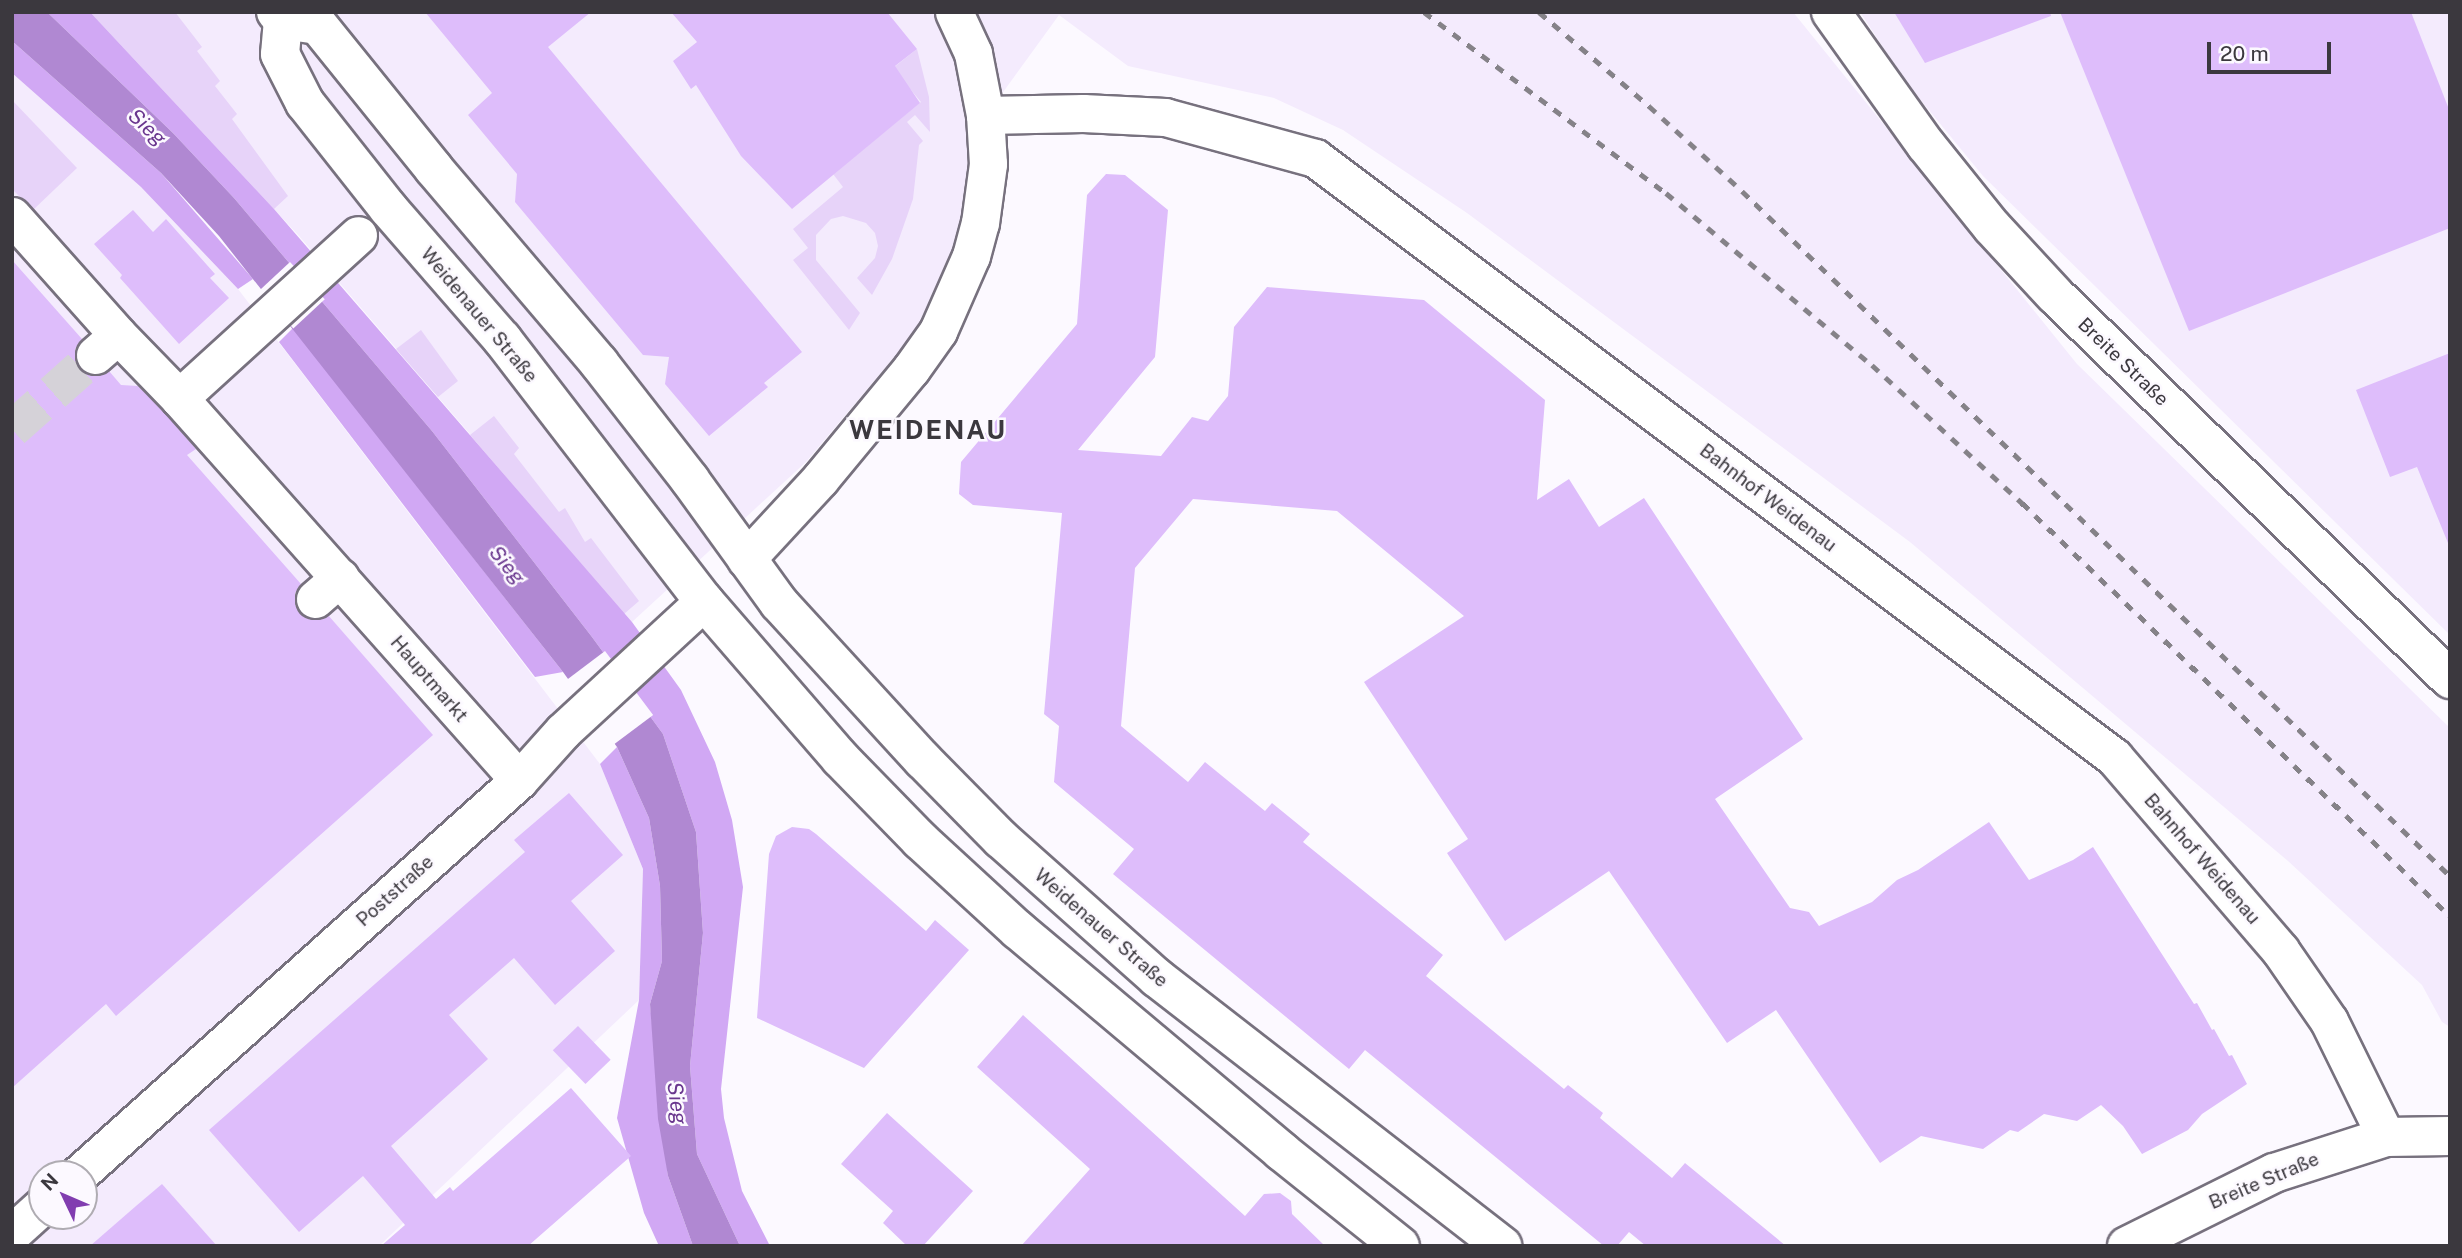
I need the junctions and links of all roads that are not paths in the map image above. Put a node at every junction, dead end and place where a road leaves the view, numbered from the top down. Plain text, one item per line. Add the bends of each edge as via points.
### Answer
1 (954, 12) edge
2 (1831, 12) edge
3 (279, 16) edge
4 (985, 116) junction
5 (12, 216) edge
6 (358, 234) dead end
7 (179, 398) junction
8 (746, 559) junction
9 (704, 601) junction
10 (2450, 679) edge
11 (519, 780) junction
12 (2450, 1136) edge
13 (2386, 1137) junction
14 (95, 1160) edge
15 (28, 1219) edge
16 (12, 1233) edge
17 (1400, 1246) edge
18 (1502, 1246) edge
19 (2127, 1246) edge

1 - 4 street via 973,53
2 - 10 main road, Breite Straße via 1926,145 2055,295
3 - 8 main road, Weidenauer Straße via 318,25 599,363
3 - 9 main road, Weidenauer Straße via 280,54 305,103 388,208 502,339
4 - 8 street via 988,164 980,223 938,331 820,479
4 - 13 street, Bahnhof Weidenau via 1083,113 1164,117 1315,158 2114,757 2280,950 2329,1021
5 - 7 street, Hauptmarkt via 107,345
6 - 7 street
7 - 11 street, Hauptmarkt via 327,588
8 - 9 main road
8 - 18 main road, Weidenauer Straße via 806,634 923,760 1091,922
9 - 11 street, Poststraße via 547,748
9 - 17 main road, Weidenauer Straße via 840,758 929,849 1018,930
11 - 14 street, Poststraße
12 - 13 main road, Breite Straße
13 - 19 main road, Breite Straße via 2274,1173
15 - 16 street

